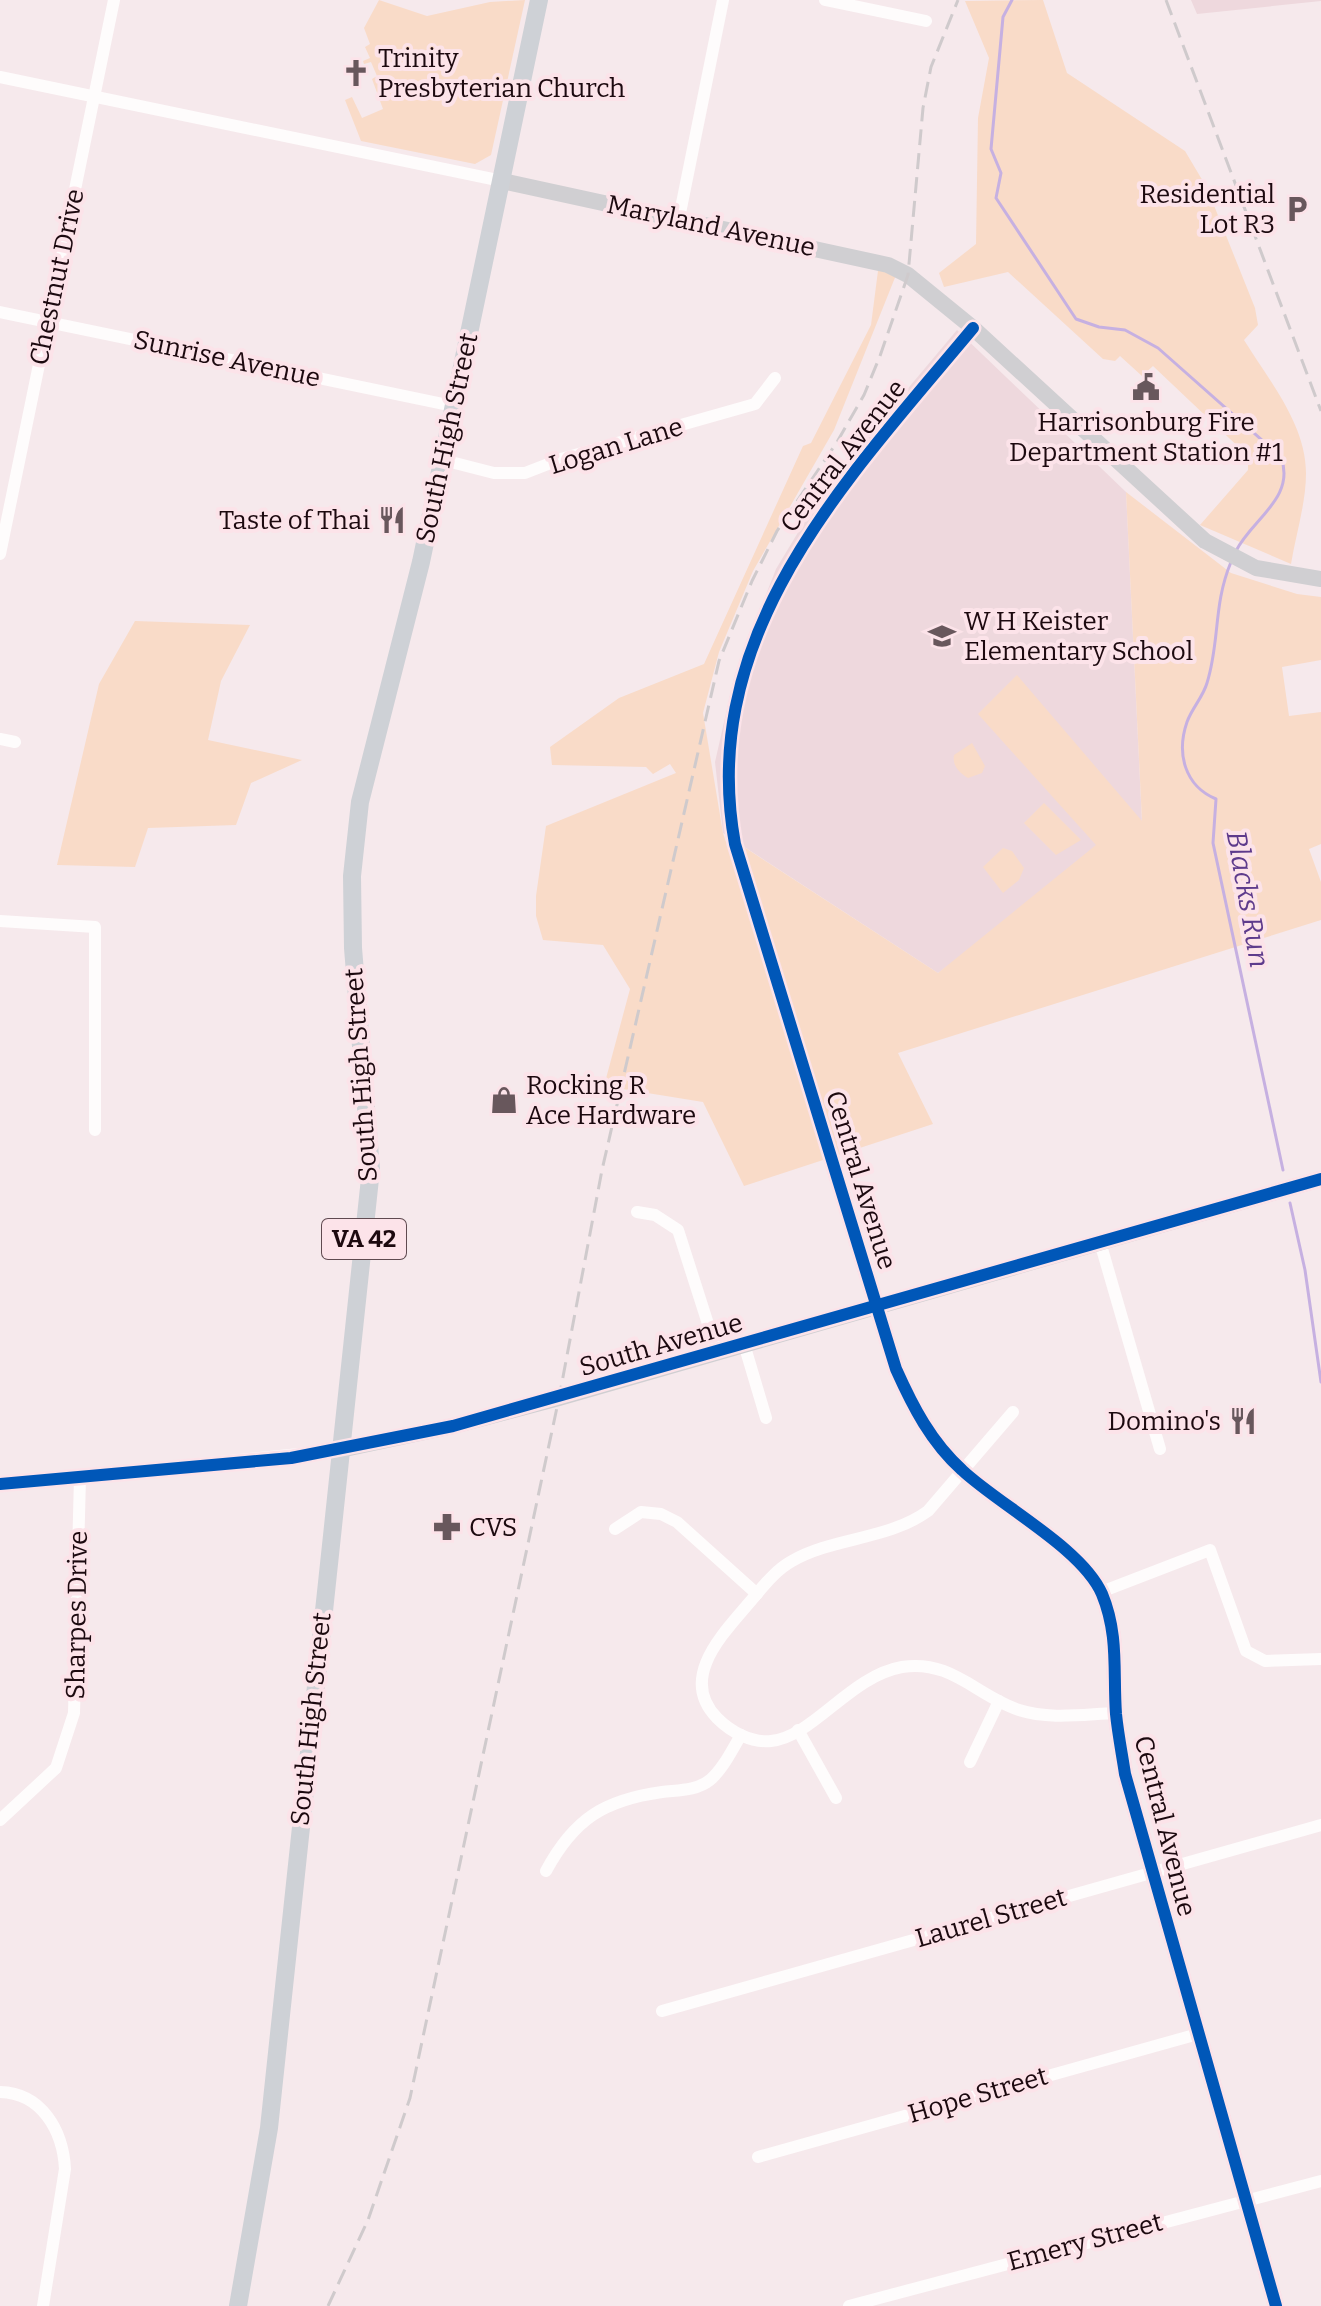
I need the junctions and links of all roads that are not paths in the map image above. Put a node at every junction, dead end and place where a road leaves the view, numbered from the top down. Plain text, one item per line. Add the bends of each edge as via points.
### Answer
1 (114, 0) edge
2 (539, 0) edge
3 (723, 0) edge
4 (825, 0) edge
5 (882, 6) edge
6 (926, 21) dead end
7 (0, 77) edge
8 (94, 97) junction
9 (502, 181) junction
10 (679, 218) junction
11 (0, 312) edge
12 (48, 322) junction
13 (973, 328) junction
14 (775, 378) dead end
15 (453, 406) junction
16 (443, 460) junction
17 (0, 554) edge
18 (1321, 579) edge
19 (0, 739) edge
20 (15, 742) dead end
21 (0, 921) edge
22 (95, 1130) dead end
23 (1321, 1179) edge
24 (637, 1212) dead end
25 (1100, 1242) junction
26 (878, 1306) junction
27 (744, 1344) junction
28 (717, 1352) junction
29 (1013, 1412) dead end
30 (766, 1418) dead end
31 (1160, 1449) dead end
32 (340, 1450) junction
33 (963, 1472) junction
34 (80, 1477) junction
35 (0, 1484) edge
36 (615, 1529) dead end
37 (1101, 1592) junction
38 (757, 1594) junction
39 (1321, 1659) edge
40 (999, 1701) junction
41 (1116, 1713) junction
42 (798, 1730) junction
43 (741, 1735) junction
44 (970, 1762) dead end
45 (836, 1798) dead end
46 (0, 1820) edge
47 (1321, 1825) edge
48 (546, 1871) dead end
49 (1152, 1873) junction
50 (662, 2011) dead end
51 (1198, 2034) junction
52 (0, 2092) edge
53 (758, 2157) dead end
54 (1321, 2181) edge
55 (1245, 2199) junction
56 (43, 2306) edge
57 (238, 2306) edge
58 (849, 2306) edge
59 (1276, 2306) edge

1 - 8 street, Chestnut Drive
2 - 9 main road, South High Street / VA 42
3 - 10 street
4 - 5 street
5 - 6 street
7 - 8 street, Maryland Avenue
8 - 9 street, Maryland Avenue
8 - 12 street, Chestnut Drive
9 - 10 street, Maryland Avenue
9 - 15 main road, South High Street / VA 42
10 - 13 street, Maryland Avenue via 888,265
11 - 12 street, Sunrise Avenue
12 - 15 street, Sunrise Avenue
12 - 17 street, Chestnut Drive
13 - 18 street, Maryland Avenue via 1189,530 1222,552 1275,574
13 - 26 street, Central Avenue via 848,478 793,560 742,681 728,746 726,780 735,844
14 - 16 street, Logan Lane via 755,404 525,473 494,473
15 - 16 main road, South High Street / VA 42
16 - 32 main road, South High Street / VA 42 via 360,802 353,948 371,1169
19 - 20 street
21 - 22 street via 95,927
23 - 25 street, South Avenue
24 - 28 street via 655,1215 678,1230
25 - 26 street, South Avenue
25 - 31 street
26 - 27 street, South Avenue
26 - 33 street, Central Avenue via 910,1400 935,1442
27 - 28 street, South Avenue
27 - 30 street
28 - 32 street, South Avenue via 466,1423
29 - 33 street
32 - 34 street, South Avenue
32 - 57 main road, South High Street / VA 42 via 269,2128
33 - 37 street, Central Avenue via 1064,1548
33 - 38 street via 912,1523 802,1556 776,1572
34 - 35 street, South Avenue
34 - 46 street, Sharpes Drive via 74,1713 56,1768
36 - 38 street via 641,1512 668,1517
37 - 39 street via 1204,1550 1214,1553 1242,1645 1251,1656 1265,1661
37 - 41 street, Central Avenue via 1116,1643
38 - 43 street via 714,1645 702,1680 710,1710
40 - 41 street via 1050,1715
40 - 42 street via 947,1669 901,1667 861,1682
40 - 44 street
41 - 49 street, Central Avenue via 1125,1774
42 - 43 street via 769,1741
42 - 45 street
43 - 48 street via 706,1783 613,1804 585,1818
47 - 49 street, Laurel Street
49 - 50 street, Laurel Street
49 - 51 street, Central Avenue
51 - 53 street, Hope Street
51 - 55 street, Central Avenue
52 - 56 street via 14,2093 44,2112 64,2147
54 - 55 street, Emery Street
55 - 58 street, Emery Street
55 - 59 street, Central Avenue

